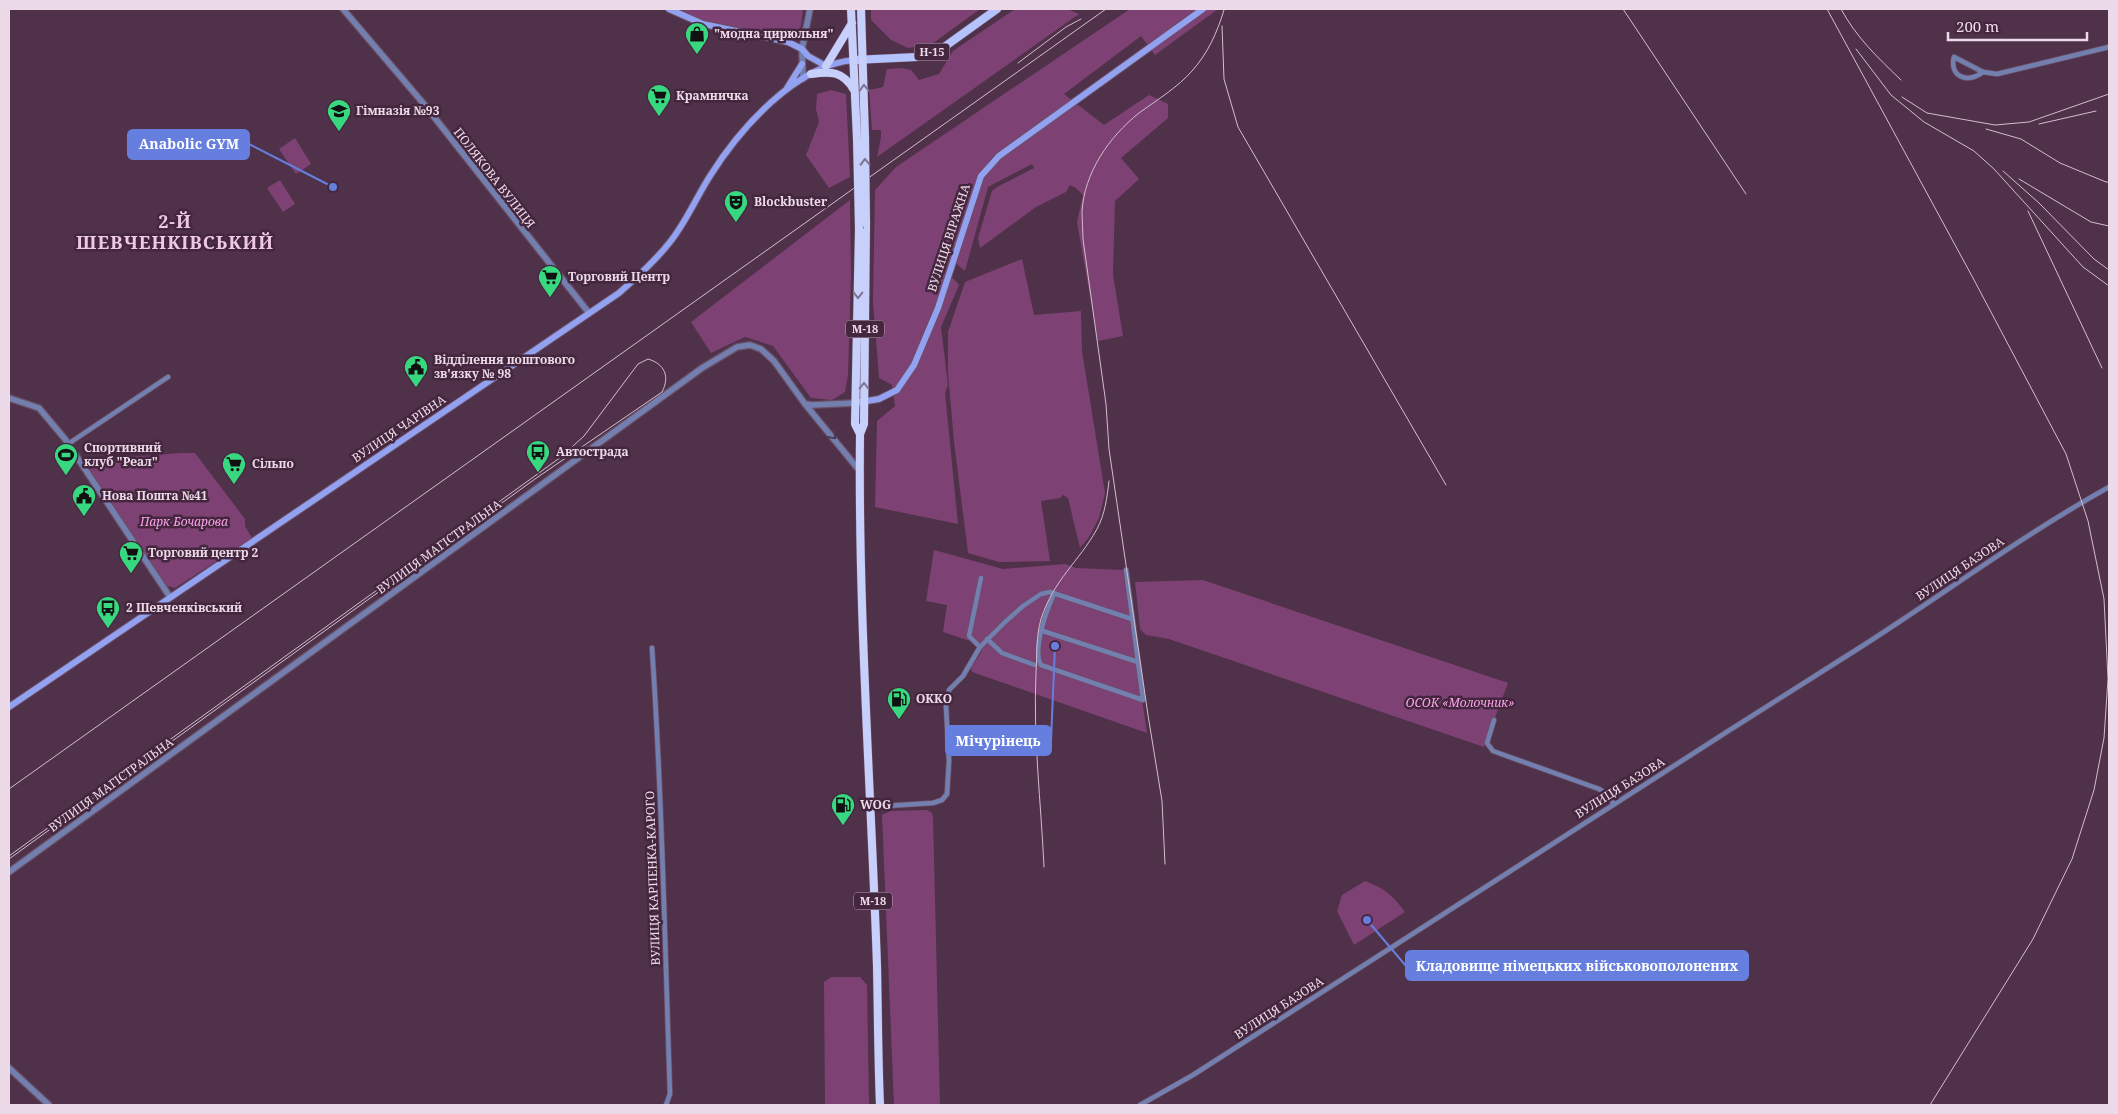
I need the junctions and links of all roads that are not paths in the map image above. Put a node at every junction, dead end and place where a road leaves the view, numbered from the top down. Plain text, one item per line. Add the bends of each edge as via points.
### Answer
1 (344, 9) edge
2 (669, 9) edge
3 (810, 9) edge
4 (861, 9) edge
5 (997, 9) edge
6 (1202, 9) edge
7 (850, 14) edge
8 (2109, 47) edge
9 (802, 49) junction
10 (854, 60) junction
11 (863, 60) junction
12 (802, 64) junction
13 (826, 66) junction
14 (1983, 72) junction
15 (811, 74) junction
16 (803, 79) junction
17 (855, 92) junction
18 (781, 94) junction
19 (861, 138) junction
20 (589, 313) junction
21 (168, 378) dead end
22 (9, 398) edge
23 (855, 403) junction
24 (864, 403) junction
25 (805, 404) junction
26 (860, 434) junction
27 (68, 444) junction
28 (859, 470) junction
29 (2109, 487) edge
30 (1126, 570) dead end
31 (981, 578) dead end
32 (1054, 594) junction
33 (170, 597) junction
34 (1132, 619) junction
35 (1043, 632) dead end
36 (987, 639) junction
37 (980, 647) junction
38 (652, 648) dead end
39 (1138, 662) junction
40 (1034, 665) dead end
41 (9, 707) edge
42 (1494, 720) dead end
43 (1614, 804) junction
44 (869, 807) junction
45 (9, 872) edge
46 (9, 1068) edge
47 (49, 1105) edge
48 (666, 1105) edge
49 (880, 1105) edge
50 (1140, 1105) edge

1 - 20 street, ПОЛЯКОВА ВУЛИЦЯ
2 - 9 main road via 703,24 788,42
3 - 9 street
4 - 11 highway, М-18
5 - 11 main road, Н-15 via 940,50 917,57
6 - 24 main road, ВУЛИЦЯ ВІРАЖНА via 999,156 981,176 938,308 914,365 897,390 880,400
7 - 10 highway, М-18
7 - 13 highway
8 - 14 street via 2004,72
9 - 12 street
9 - 13 main road
10 - 11 main road, Н-15
10 - 13 main road, ВУЛИЦЯ ЧАРІВНА
10 - 17 highway, М-18
19 -> 11 highway, М-18
12 - 16 street
12 - 18 main road
13 - 15 main road, ВУЛИЦЯ ЧАРІВНА
14 - 14 street via 1965,61 1954,57 1952,64 1957,75 1966,78
15 - 16 main road, ВУЛИЦЯ ЧАРІВНА
15 - 17 highway via 834,72 843,76
16 - 18 main road, ВУЛИЦЯ ЧАРІВНА
17 - 19 highway, М-18
18 - 20 main road, ВУЛИЦЯ ЧАРІВНА via 744,130 720,161 671,241 634,280
19 -> 23 highway, М-18, bridge
24 -> 19 highway, М-18, bridge via 866,223
20 - 33 main road, ВУЛИЦЯ ЧАРІВНА
21 - 27 street
22 - 27 street via 39,408
23 - 24 main road, ВУЛИЦЯ ВІРАЖНА
23 - 25 street, ВУЛИЦЯ ВІРАЖНА
23 - 26 highway, М-18 via 855,424
24 - 26 highway, М-18 via 864,424
25 -> 28 street, ВУЛИЦЯ МАГІСТРАЛЬНА
25 - 45 street, ВУЛИЦЯ МАГІСТРАЛЬНА via 774,361 761,349 750,345 722,354
26 - 28 highway, М-18
27 - 33 street
28 - 44 highway, М-18
29 - 43 street, ВУЛИЦЯ БАЗОВА via 1991,559 1880,635
30 - 34 street
31 - 37 street via 969,636
32 - 34 street
32 - 36 street via 1046,592 1023,606
32 - 39 street via 1043,621 1041,665 1143,700
33 - 41 main road, ВУЛИЦЯ ЧАРІВНА
34 - 39 street
35 - 39 street
36 - 37 street
36 - 40 street via 1002,653
37 - 44 street via 947,697 947,794 934,803
38 - 48 street, ВУЛИЦЯ КАРПЕНКА-КАРОГО via 660,756 670,1094
42 - 43 street via 1487,743 1492,751 1600,789
43 - 50 street, ВУЛИЦЯ БАЗОВА via 1194,1075
44 - 49 highway, М-18
46 - 47 street

